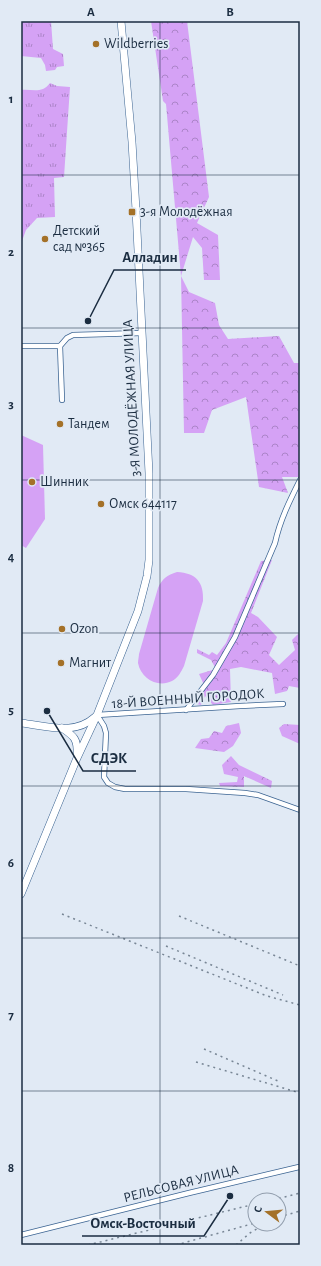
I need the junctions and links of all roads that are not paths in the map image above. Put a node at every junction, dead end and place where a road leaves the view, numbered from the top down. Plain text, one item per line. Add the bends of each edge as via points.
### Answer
1 (121, 21) edge
2 (142, 333) junction
3 (21, 346) edge
4 (60, 346) junction
5 (62, 400) dead end
6 (300, 480) edge
7 (283, 704) dead end
8 (186, 710) junction
9 (97, 715) junction
10 (21, 723) edge
11 (62, 728) junction
12 (77, 758) junction
13 (300, 810) edge
14 (21, 894) edge
15 (299, 1167) edge
16 (21, 1235) edge

1 - 2 main road, 3-Я МОЛОДЁЖНАЯ УЛИЦА via 132,142
2 - 4 street via 73,335
2 - 9 main road, 3-Я МОЛОДЁЖНАЯ УЛИЦА via 150,473 149,560 138,611
3 - 4 street
4 - 5 street
6 - 8 street via 235,637 214,675
7 - 8 street, 18-Й ВОЕННЫЙ ГОРОДОК
8 - 9 street, 18-Й ВОЕННЫЙ ГОРОДОК
9 - 11 main road via 83,726
9 - 12 main road, 3-Я МОЛОДЁЖНАЯ УЛИЦА
9 - 13 street, 18-Й ВОЕННЫЙ ГОРОДОК via 106,733 104,777 115,787 245,793
10 - 11 main road
11 - 12 main road via 75,738 78,746
12 - 14 main road, 3-Я МОЛОДЁЖНАЯ УЛИЦА
15 - 16 street, РЕЛЬСОВАЯ УЛИЦА

